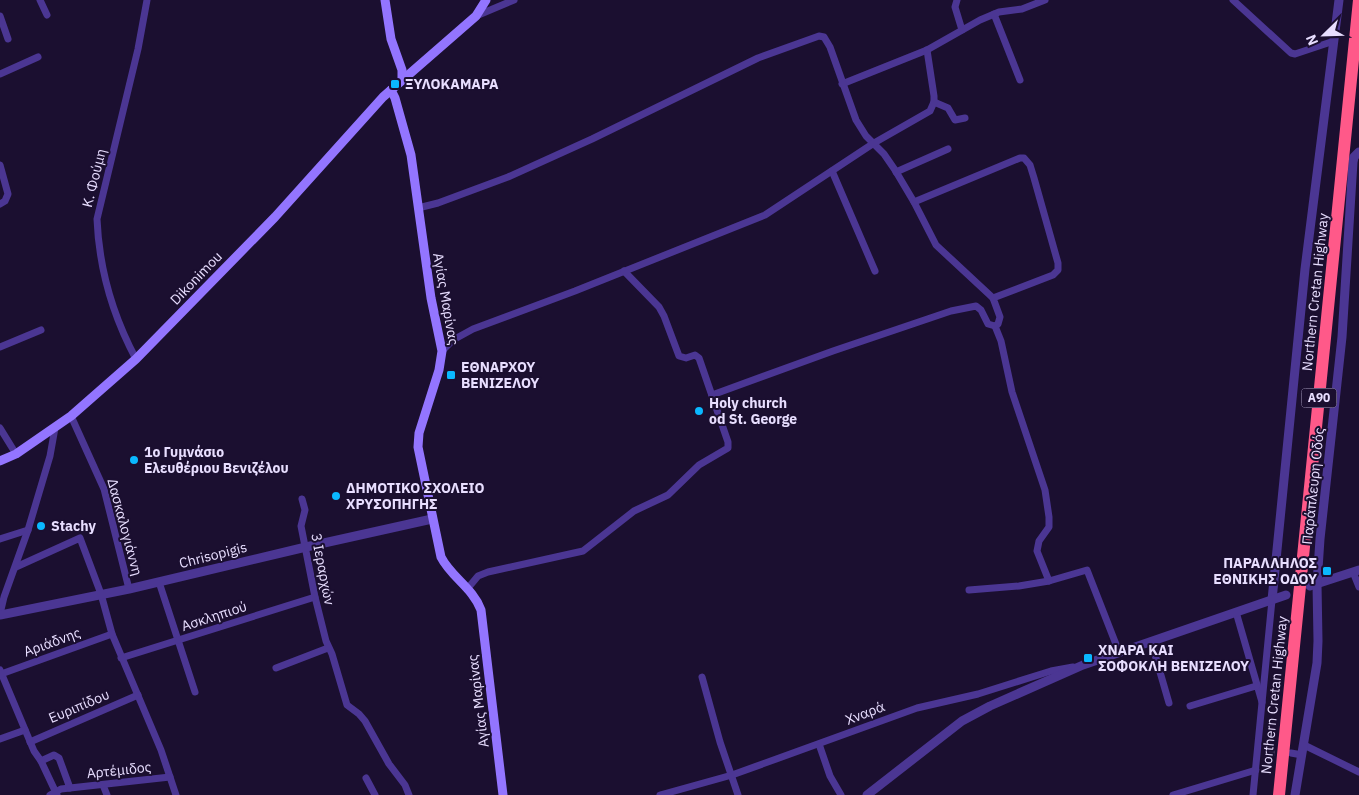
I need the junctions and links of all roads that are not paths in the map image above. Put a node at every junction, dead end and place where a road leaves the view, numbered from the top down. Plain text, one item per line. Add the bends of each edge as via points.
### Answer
1 (40, 0) edge
2 (148, 0) edge
3 (385, 0) edge
4 (486, 0) edge
5 (514, 0) edge
6 (957, 0) edge
7 (1045, 0) edge
8 (1233, 0) edge
9 (1339, 0) edge
10 (1350, 0) edge
11 (1359, 0) edge
12 (994, 14) junction
13 (46, 15) dead end
14 (0, 16) edge
15 (476, 16) junction
16 (962, 30) junction
17 (8, 39) dead end
18 (1334, 41) junction
19 (927, 50) junction
20 (38, 57) dead end
21 (0, 74) edge
22 (402, 80) junction
23 (1020, 80) dead end
24 (842, 84) junction
25 (1351, 84) junction
26 (390, 90) junction
27 (1358, 96) edge
28 (934, 102) junction
29 (965, 118) dead end
30 (874, 143) junction
31 (948, 149) dead end
32 (1356, 149) edge
33 (1343, 158) junction
34 (0, 165) edge
35 (832, 171) junction
36 (896, 172) junction
37 (914, 202) junction
38 (0, 204) edge
39 (418, 208) junction
40 (624, 271) junction
41 (875, 272) dead end
42 (993, 298) junction
43 (995, 326) junction
44 (41, 330) dead end
45 (0, 347) edge
46 (442, 351) junction
47 (136, 359) junction
48 (712, 395) junction
49 (71, 416) junction
50 (0, 428) edge
51 (55, 428) junction
52 (16, 454) junction
53 (0, 462) edge
54 (302, 499) dead end
55 (432, 519) junction
56 (28, 530) junction
57 (0, 539) edge
58 (306, 547) junction
59 (16, 567) junction
60 (1356, 571) edge
61 (1049, 581) junction
62 (159, 582) junction
63 (1314, 585) junction
64 (1359, 586) edge
65 (468, 588) junction
66 (128, 589) junction
67 (969, 590) dead end
68 (101, 594) junction
69 (1286, 595) dead end
70 (315, 597) junction
71 (1272, 600) junction
72 (1236, 612) junction
73 (0, 614) edge
74 (112, 634) junction
75 (177, 641) junction
76 (1150, 641) junction
77 (328, 646) junction
78 (1119, 652) junction
79 (121, 658) junction
80 (1083, 665) junction
81 (276, 668) dead end
82 (1, 672) edge
83 (702, 677) dead end
84 (1256, 686) junction
85 (194, 692) dead end
86 (138, 695) junction
87 (1169, 703) dead end
88 (1263, 705) junction
89 (1190, 706) dead end
90 (25, 730) junction
91 (0, 740) edge
92 (30, 742) junction
93 (819, 744) junction
94 (1304, 745) junction
95 (1268, 752) tunnel mouth
96 (1258, 753) junction
97 (1291, 753) tunnel mouth
98 (1302, 755) junction
99 (41, 761) junction
100 (1256, 770) junction
101 (1359, 772) edge
102 (732, 775) junction
103 (170, 777) junction
104 (366, 778) dead end
105 (103, 785) junction
106 (70, 788) junction
107 (54, 794) edge
108 (107, 795) edge
109 (176, 795) edge
110 (375, 795) edge
111 (409, 795) edge
112 (503, 795) edge
113 (660, 795) edge
114 (738, 795) edge
115 (841, 795) edge
116 (867, 795) edge
117 (1173, 795) edge
118 (1253, 795) edge
119 (1272, 795) edge
120 (1279, 795) edge
121 (1295, 795) edge

1 - 13 street
2 - 47 street, Κ. Φούμη via 97,219 98,243 107,284 123,334
3 - 22 main road
4 - 15 main road, Dikonimou
5 - 15 street
6 - 16 street via 955,7
7 - 12 street via 1022,9
8 - 18 street via 1291,53
9 - 18 street, Παράπλευρη Οδός
10 - 119 highway, Northern Cretan Highway / Α90
11 - 25 highway, Northern Cretan Highway / Α90
12 - 16 street
12 - 23 street
14 - 17 street
15 - 22 main road, Dikonimou
16 - 19 street
18 - 71 street, Παράπλευρη Οδός via 1305,270
19 - 24 street
19 - 28 street
20 - 21 street
22 - 26 main road, Dikonimou
24 - 30 street via 856,120
24 - 39 street via 830,46 824,37 819,36 751,62 508,177 438,204
25 - 27 highway
25 - 33 highway, Northern Cretan Highway / Α90
26 - 39 main road, Αγίας Μαρίνας via 411,155
26 - 47 main road, Dikonimou via 275,217
28 - 29 street via 948,108 955,120
28 - 30 street via 926,114
30 - 35 street
30 - 36 street
31 - 36 street
32 - 33 highway
32 - 63 street, Παράπλευρη Οδός via 1342,336
33 - 120 highway, Northern Cretan Highway / Α90
34 - 38 street via 7,190 7,198
35 - 40 street via 765,215
35 - 41 street
36 - 37 street
37 - 42 street via 936,245
37 - 42 street via 1020,158 1027,160 1058,270 1053,275
39 - 46 main road, Αγίας Μαρίνας
40 - 46 street via 468,331
40 - 48 street via 659,307 679,356 695,355 698,358
42 - 43 street via 1000,317
43 - 48 street via 988,324 976,306 958,309
43 - 61 street via 1002,341 1012,392 1045,490 1048,527 1038,541 1037,550
44 - 45 street
46 - 55 main road, Αγίας Μαρίνας via 418,447
47 - 49 main road, Dikonimou
48 - 65 street via 729,446 725,451 699,465 668,495 628,515 583,551 488,572 478,576
49 - 51 main road, Dikonimou
49 - 66 street, Δασκαλογιάννη via 104,489
50 - 52 street
51 - 52 main road, Dikonimou
51 - 56 street via 52,450
52 - 53 main road, Dikonimou
54 - 58 street, 3 Ιεραρχών
55 - 58 street, Chrisopigis
55 - 65 main road, Αγίας Μαρίνας via 440,557
56 - 57 street
56 - 59 street
58 - 62 street, Chrisopigis
58 - 70 street, 3 Ιεραρχών
59 - 68 street via 80,538
59 - 73 street
60 - 63 street
60 - 64 street
61 - 67 street
61 - 78 street via 1087,570
62 - 66 street, Chrisopigis
62 - 75 street
63 - 94 street, Παράπλευρη Οδός via 1317,663
65 - 112 main road, Αγίας Μαρίνας via 478,603 482,618
66 - 68 street, Chrisopigis
68 - 73 street, Chrisopigis
68 - 74 street
69 - 71 street, Χναρά
70 - 75 street, Ασκληπιού
70 - 77 street, 3 Ιεραρχών
71 - 72 street, Χναρά
71 - 88 street
72 - 76 street, Χναρά
72 - 84 street
74 - 79 street
74 - 82 street, Αριάδνης
75 - 79 street, Ασκληπιού
75 - 85 street
76 - 78 street, Χναρά
76 - 87 street
77 - 81 street
77 - 111 street, 3 Ιεραρχών via 347,705 365,721
78 - 80 street, Χναρά
79 - 86 street
80 - 93 street, Χναρά via 917,708
80 - 116 street, Χναρά via 976,713
82 - 90 street
83 - 102 street
84 - 88 street
84 - 89 street
86 - 92 street, Ευριπίδου
86 - 103 street
88 - 96 street
90 - 91 street
90 - 92 street
92 - 99 street
93 - 102 street, Χναρά
93 - 115 street via 830,776
94 - 98 street, Παράπλευρη Οδός
94 - 101 street
95 - 96 street
96 - 100 street
97 - 98 street
98 - 121 street, Παράπλευρη Οδός
99 - 106 street via 58,756
99 - 107 street
100 - 117 street
100 - 118 street
102 - 113 street, Χναρά
102 - 114 street
103 - 105 street, Αρτέμιδος
103 - 109 street
104 - 110 street
105 - 106 street, Αρτέμιδος
105 - 108 street
106 - 107 street, Αρτέμιδος

